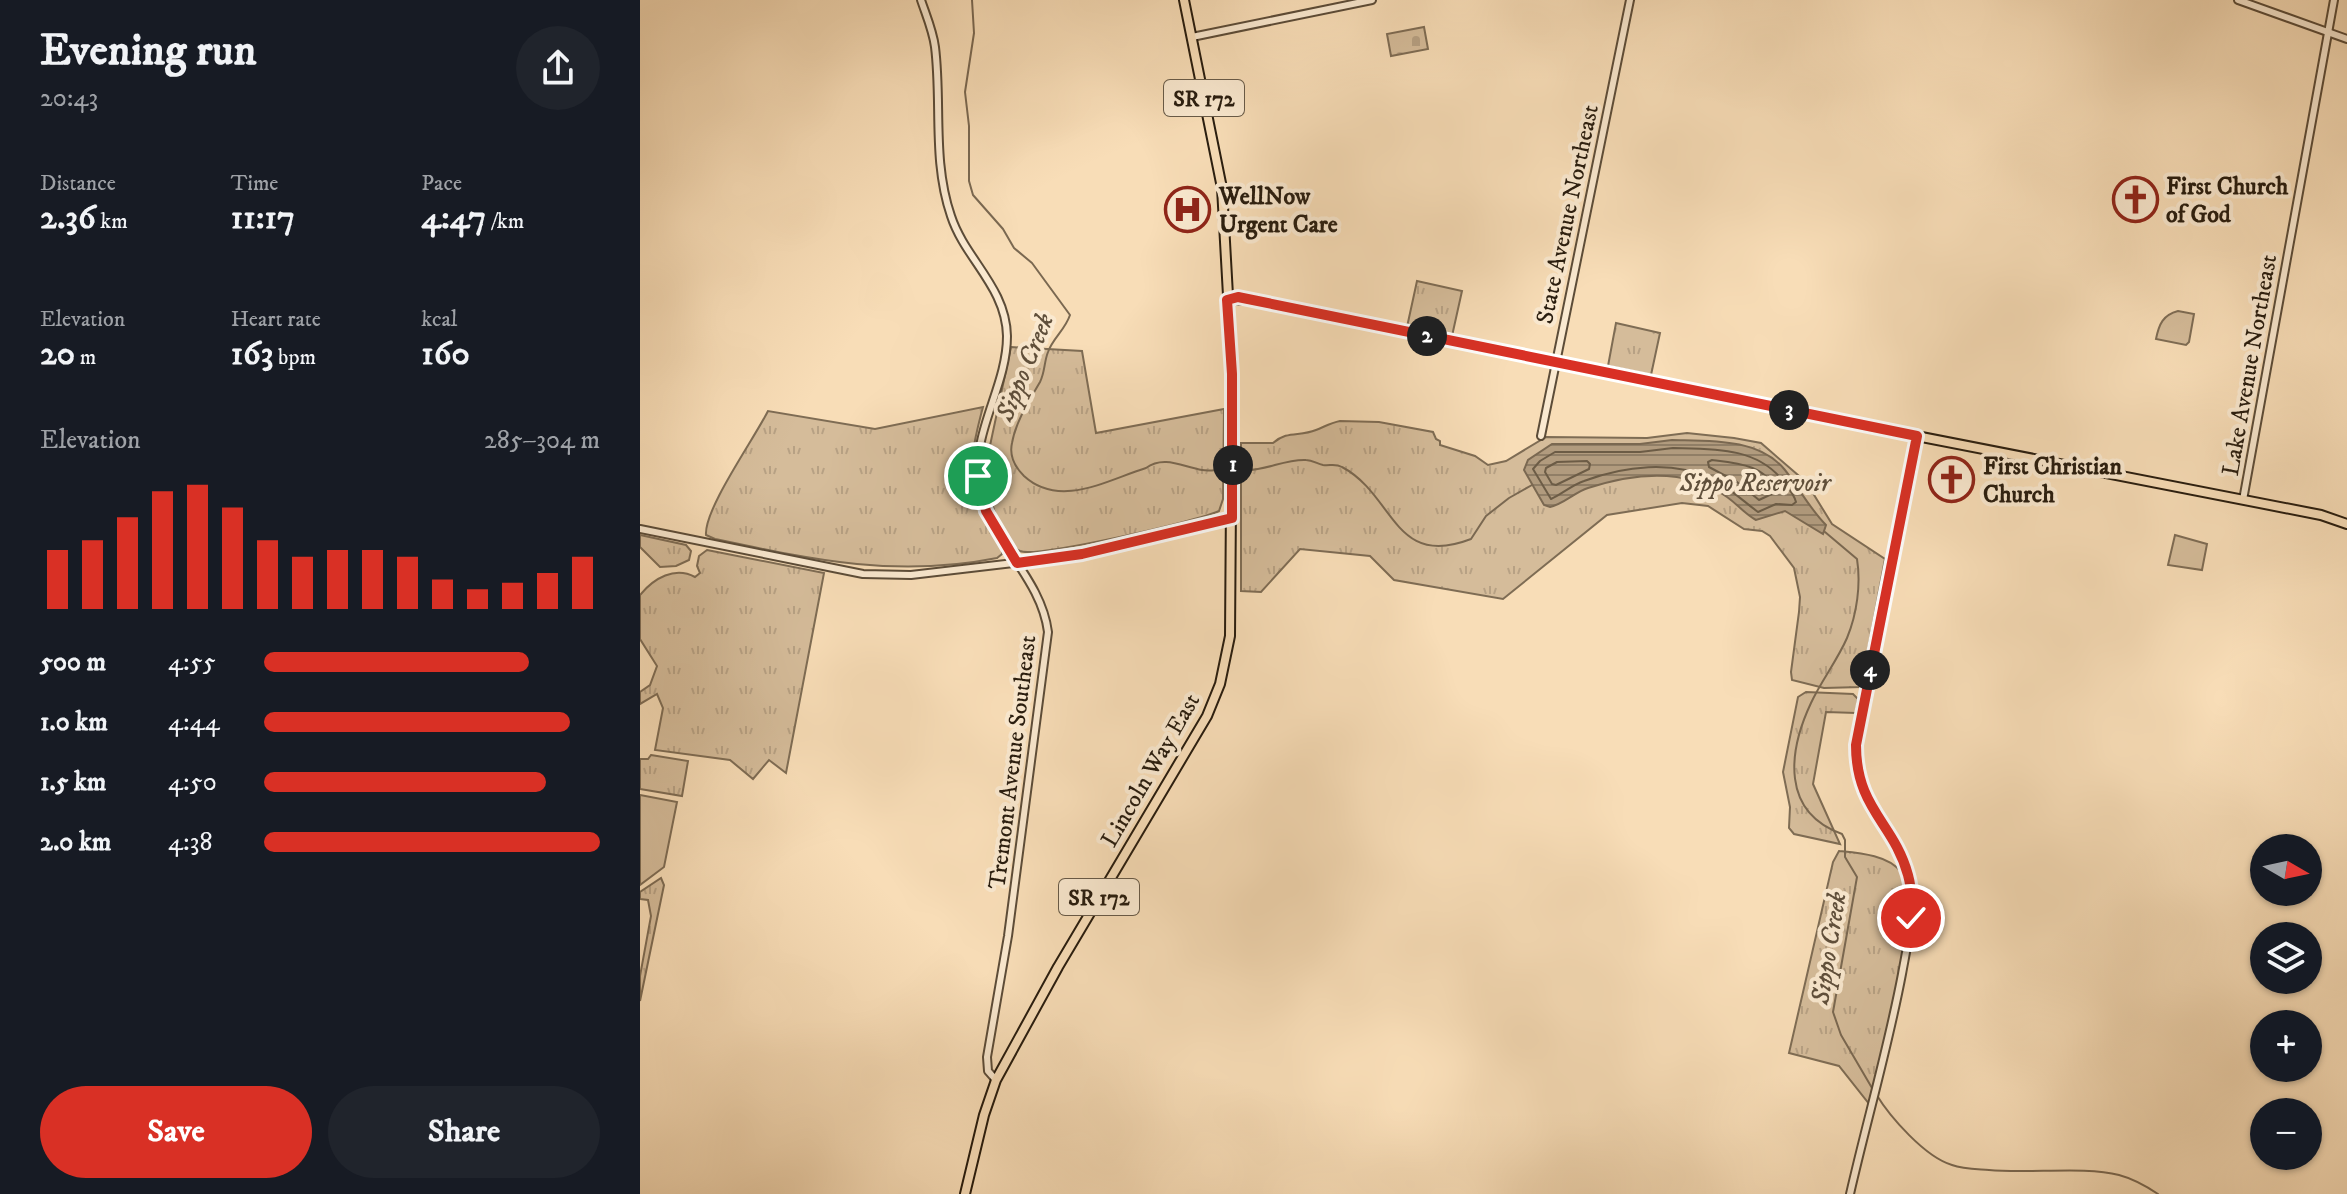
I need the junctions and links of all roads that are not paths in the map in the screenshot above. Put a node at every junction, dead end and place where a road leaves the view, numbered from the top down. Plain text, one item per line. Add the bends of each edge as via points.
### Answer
1 (921, 0) edge
2 (1184, 0) edge
3 (1372, 0) edge
4 (1630, 0) edge
5 (2238, 0) edge
6 (2334, 0) edge
7 (2328, 32) junction
8 (1192, 37) junction
9 (2347, 39) edge
10 (1227, 300) junction
11 (1554, 362) junction
12 (1541, 436) dead end
13 (1917, 436) junction
14 (2243, 500) junction
15 (1232, 518) junction
16 (2347, 524) edge
17 (640, 529) edge
18 (1017, 563) junction
19 (996, 1080) junction
20 (965, 1194) edge
21 (1850, 1194) edge

1 - 18 street, Tremont Avenue Southeast via 935,46 945,197 955,227 994,290 1005,321 1005,362 984,431 978,476 986,511
2 - 8 main road, Lincoln Way East / SR 172
3 - 8 street
4 - 11 street, State Avenue Northeast
5 - 7 street
6 - 7 street, Lake Avenue Northeast
7 - 9 street
7 - 14 street, Lake Avenue Northeast
8 - 10 main road, Lincoln Way East / SR 172 via 1222,188
10 - 11 main road via 1249,299
10 - 15 main road, Lincoln Way East / SR 172
11 - 12 street, State Avenue Northeast
11 - 13 main road
13 - 14 main road
13 - 21 street via 1856,745 1862,788 1908,875 1910,925
14 - 16 main road
15 - 18 street via 1082,554
15 - 19 main road, Lincoln Way East / SR 172 via 1230,635 1216,695
17 - 18 street via 863,574 911,575
18 - 19 street, Tremont Avenue Southeast via 1042,607 1048,639 987,1057 988,1071
19 - 20 main road, Lincoln Way East / SR 172

